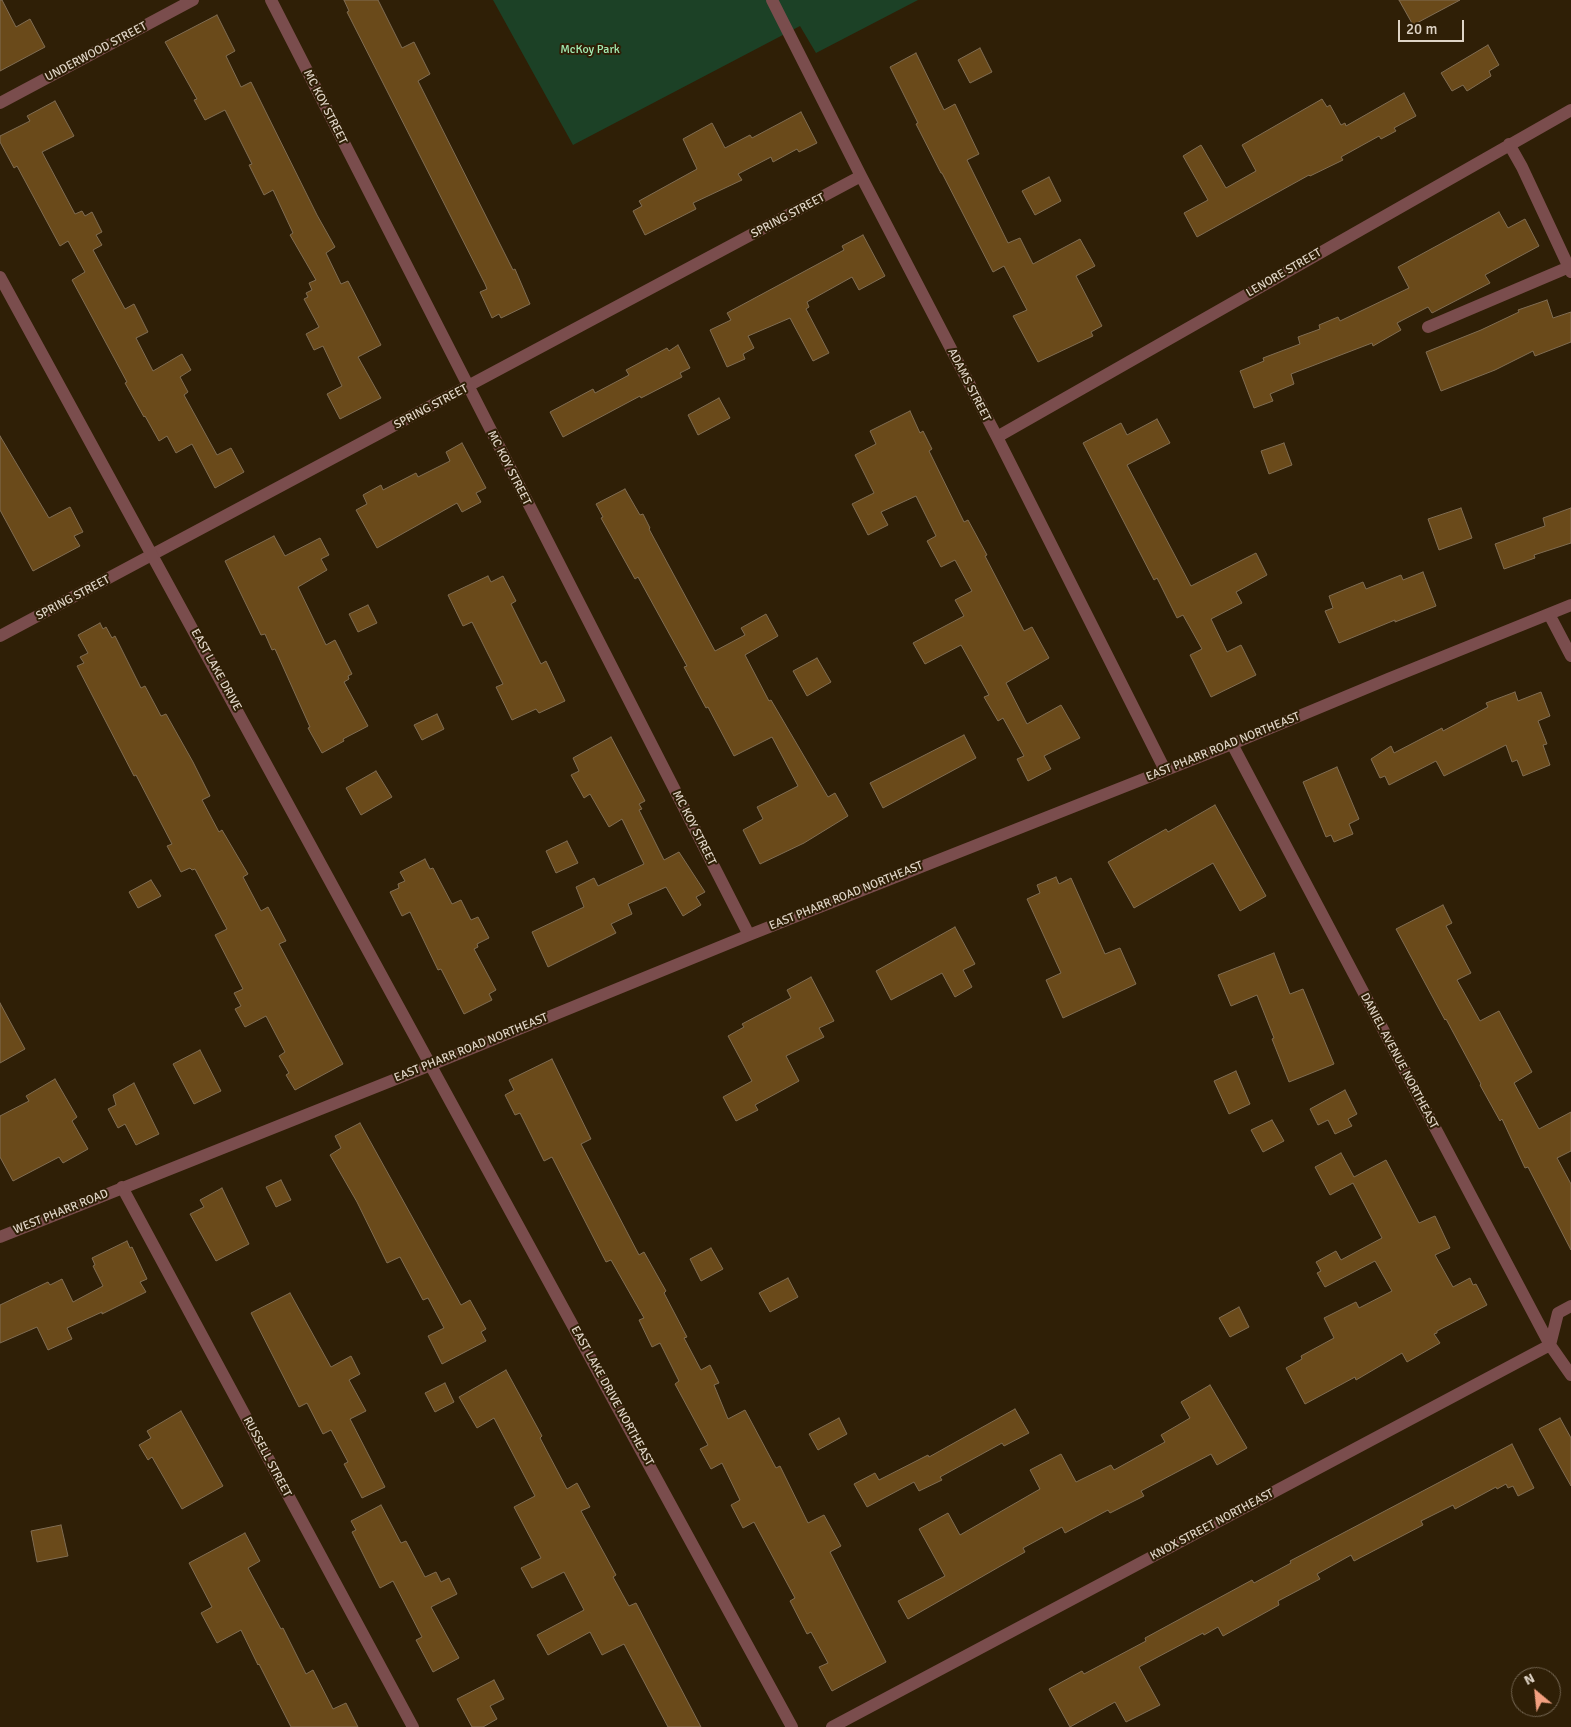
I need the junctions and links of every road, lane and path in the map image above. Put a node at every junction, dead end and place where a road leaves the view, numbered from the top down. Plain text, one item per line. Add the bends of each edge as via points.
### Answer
1 (192, 0) edge
2 (271, 0) edge
3 (772, 0) edge
4 (0, 103) edge
5 (1571, 110) edge
6 (1509, 144) junction
7 (860, 176) junction
8 (1570, 269) edge
9 (0, 277) edge
10 (1428, 327) dead end
11 (468, 387) junction
12 (997, 437) junction
13 (153, 556) junction
14 (1571, 605) edge
15 (1549, 614) junction
16 (0, 636) edge
17 (1571, 656) edge
18 (1232, 744) junction
19 (1165, 770) junction
20 (748, 934) junction
21 (431, 1065) junction
22 (122, 1187) junction
23 (0, 1237) edge
24 (1571, 1306) edge
25 (1550, 1345) junction
26 (1571, 1375) edge
27 (413, 1727) edge
28 (792, 1727) edge
29 (832, 1727) edge

1 - 4 street, UNDERWOOD STREET
2 - 11 street, MC KOY STREET
3 - 7 street, ADAMS STREET
5 - 6 street, LENORE STREET
6 - 8 street
6 - 12 street, LENORE STREET
7 - 11 street, SPRING STREET
7 - 12 street, ADAMS STREET
8 - 10 street
9 - 13 street, EAST LAKE DRIVE
11 - 13 street, SPRING STREET
11 - 20 street, MC KOY STREET
12 - 19 street, ADAMS STREET
13 - 16 street, SPRING STREET
13 - 21 street, EAST LAKE DRIVE
14 - 15 street, EAST PHARR ROAD NORTHEAST
15 - 17 street
15 - 18 street, EAST PHARR ROAD NORTHEAST
18 - 19 street, EAST PHARR ROAD NORTHEAST
18 - 25 street, DANIEL AVENUE NORTHEAST
19 - 20 street, EAST PHARR ROAD NORTHEAST
20 - 21 street, EAST PHARR ROAD NORTHEAST
21 - 22 street, EAST PHARR ROAD NORTHEAST
21 - 28 street, EAST LAKE DRIVE NORTHEAST
22 - 23 street, WEST PHARR ROAD
22 - 27 street, RUSSELL STREET
24 - 25 street via 1558,1314
25 - 26 street, DANIEL AVENUE NORTHEAST
25 - 29 street, KNOX STREET NORTHEAST

